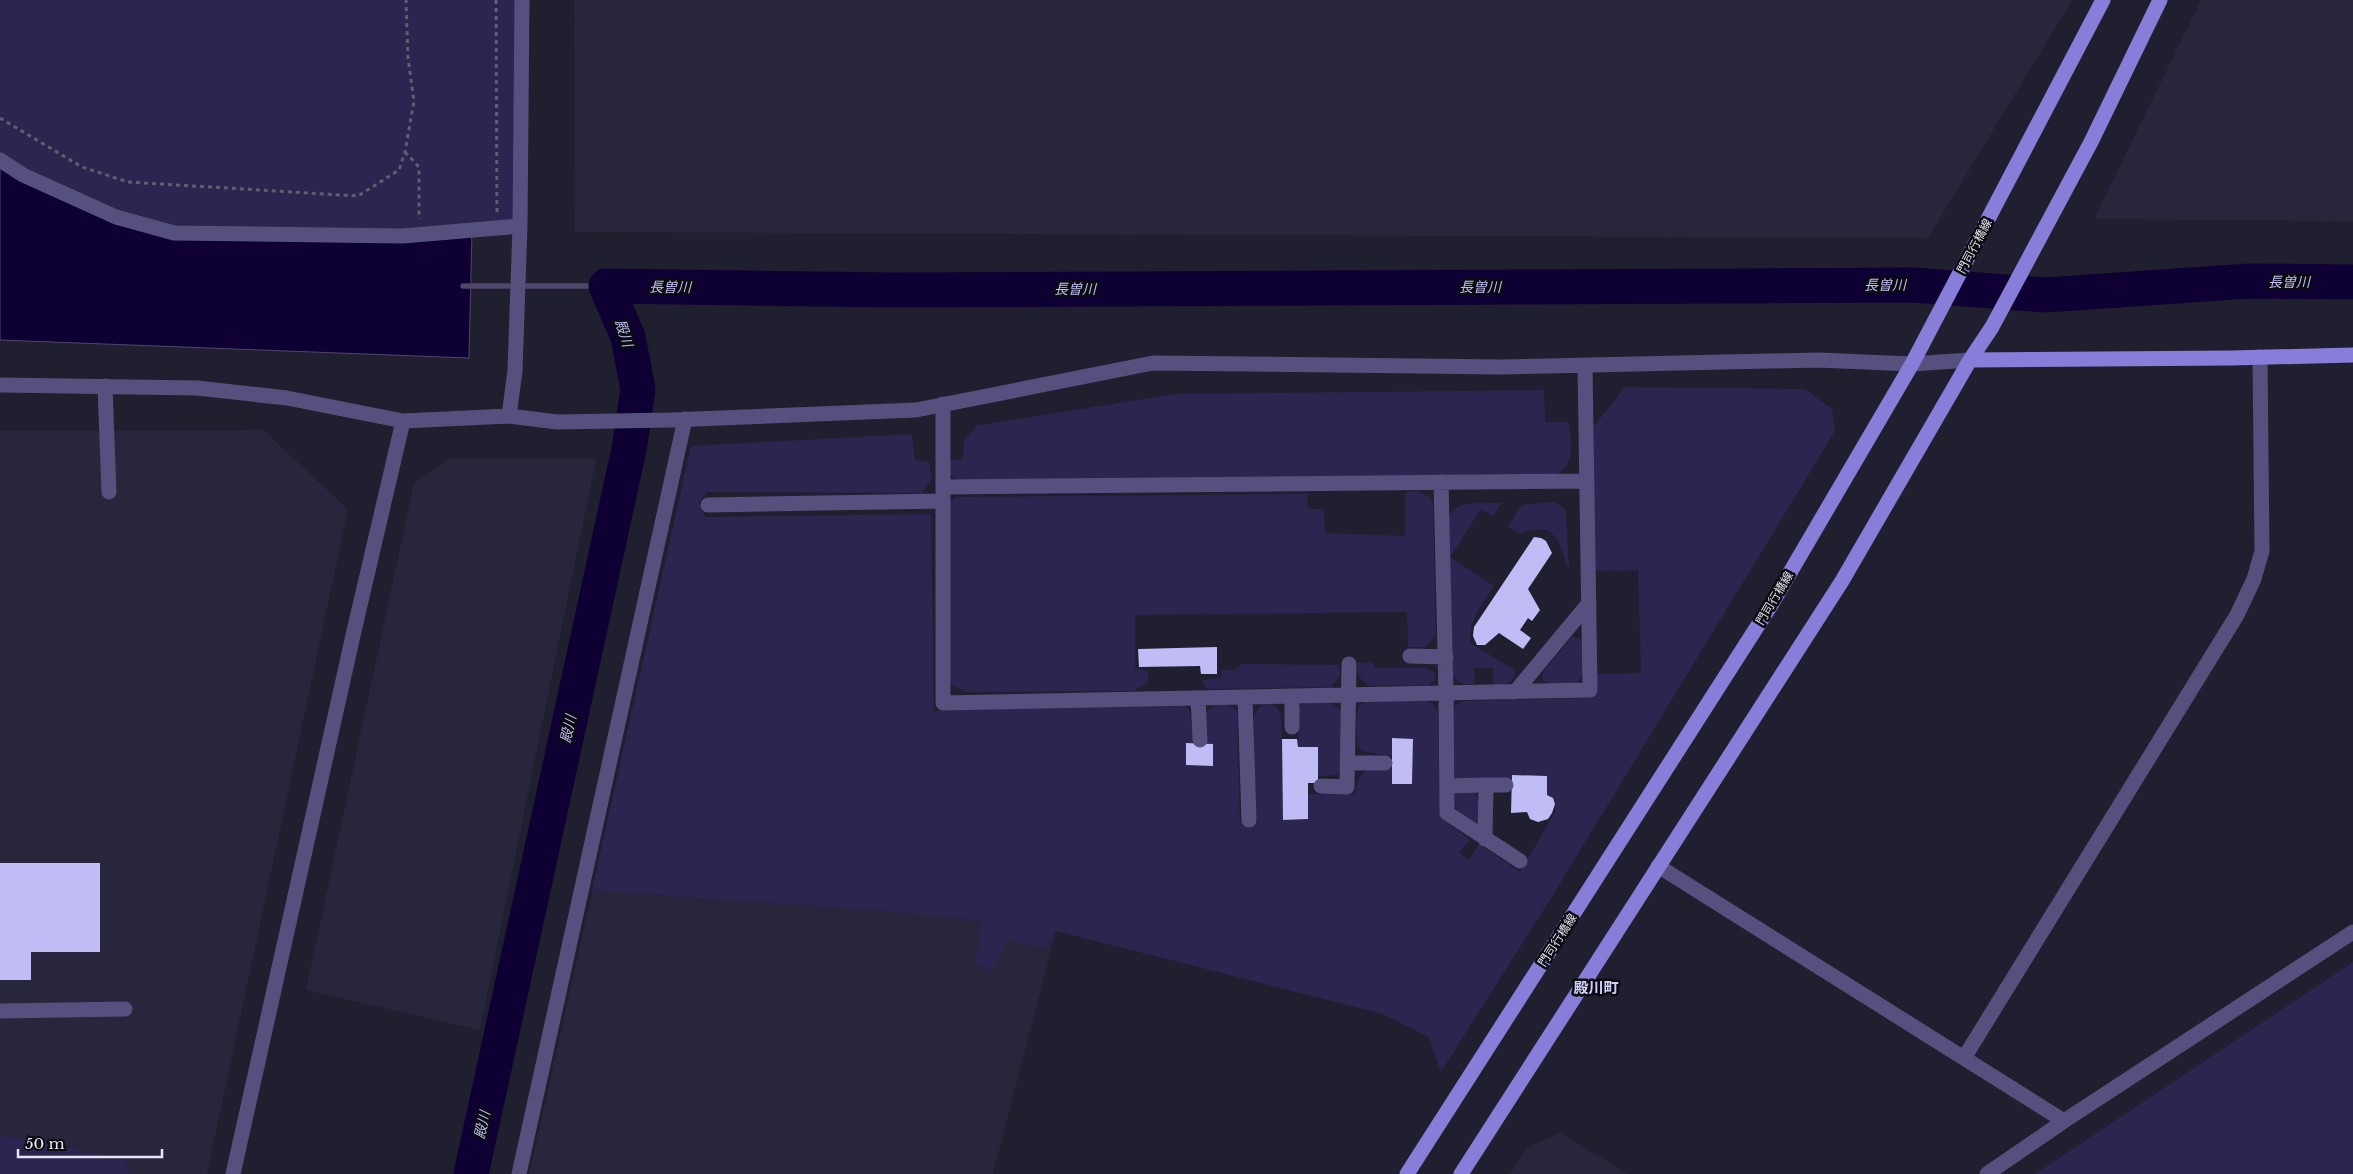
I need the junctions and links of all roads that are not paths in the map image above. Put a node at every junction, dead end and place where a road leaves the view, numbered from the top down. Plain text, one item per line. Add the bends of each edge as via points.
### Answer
1 (522, 0) edge
2 (2102, 0) edge
3 (2160, 0) edge
4 (0, 160) edge
5 (520, 226) junction
6 (2353, 355) edge
7 (2260, 358) junction
8 (1970, 360) junction
9 (1912, 364) junction
10 (1585, 365) junction
11 (0, 385) edge
12 (105, 386) junction
13 (944, 404) junction
14 (509, 416) junction
15 (678, 419) junction
16 (403, 421) junction
17 (1587, 481) junction
18 (1441, 482) junction
19 (109, 492) dead end
20 (943, 494) junction
21 (708, 505) dead end
22 (1589, 603) junction
23 (1410, 656) dead end
24 (1446, 657) junction
25 (1349, 664) dead end
26 (1516, 692) junction
27 (1446, 693) junction
28 (1348, 695) junction
29 (1292, 696) junction
30 (1245, 697) junction
31 (1198, 698) junction
32 (1292, 727) dead end
33 (1200, 740) dead end
34 (1347, 763) junction
35 (1385, 763) dead end
36 (1486, 785) junction
37 (1506, 785) dead end
38 (1321, 786) dead end
39 (1447, 786) junction
40 (1249, 820) dead end
41 (1485, 838) junction
42 (1520, 861) dead end
43 (1658, 866) junction
44 (2353, 932) edge
45 (125, 1009) dead end
46 (0, 1011) edge
47 (1964, 1058) junction
48 (2064, 1121) junction
49 (233, 1174) edge
50 (519, 1174) edge
51 (1407, 1174) edge
52 (1461, 1174) edge
53 (1987, 1174) edge

1 - 5 street
2 - 9 main road, 門司行橋線
3 - 8 main road via 2091,142 1992,327
4 - 5 street via 23,175 116,216 174,233 419,234
5 - 14 street via 515,371
6 - 7 main road
7 - 8 main road
7 - 47 street via 2262,551 2254,579 2237,615
8 - 9 street
8 - 43 main road via 1842,581
9 - 10 street via 1818,360
9 - 51 main road, 門司行橋線 via 1770,605
10 - 13 street via 1153,363
10 - 17 street
11 - 12 street
12 - 16 street via 197,388 287,398
12 - 19 street
13 - 15 street via 916,410
13 - 20 street
14 - 15 street via 557,422
14 - 16 street
15 - 50 street
16 - 49 street
17 - 18 street
17 - 22 street
18 - 20 street
18 - 24 street
20 - 21 street
20 - 31 street via 942,703
22 - 26 street
22 - 26 street via 1590,690
23 - 24 street
24 - 27 street
25 - 28 street
26 - 27 street
27 - 28 street
27 - 39 street
28 - 29 street
28 - 34 street
29 - 30 street
29 - 32 street
30 - 31 street
30 - 40 street
31 - 33 street
34 - 35 street
34 - 38 street via 1347,787
36 - 37 street
36 - 39 street
36 - 41 street
39 - 41 street via 1447,813
41 - 42 street
43 - 47 street
43 - 52 main road
44 - 48 street
45 - 46 street
47 - 48 street
48 - 53 street

